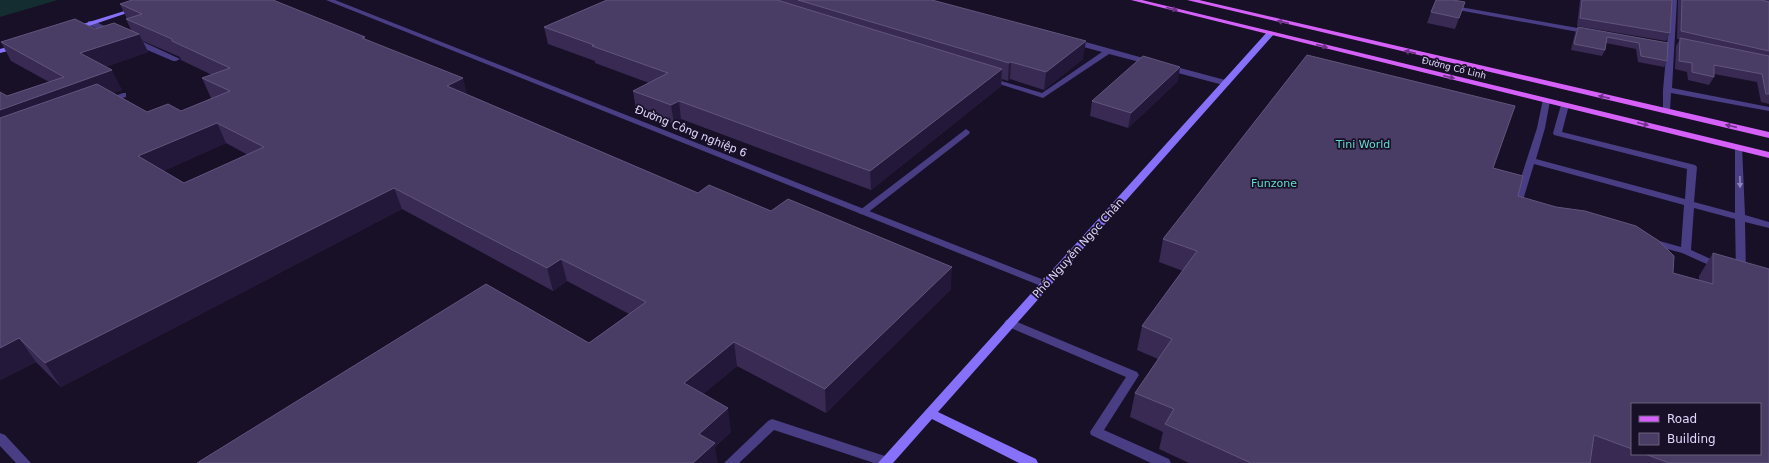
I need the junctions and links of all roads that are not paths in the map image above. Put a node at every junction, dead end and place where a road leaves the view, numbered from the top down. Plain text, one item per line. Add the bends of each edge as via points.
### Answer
1 (329, 0) edge
2 (1134, 0) edge
3 (1190, 0) edge
4 (135, 2) edge
5 (1671, 2) edge
6 (1438, 4) edge
7 (142, 7) edge
8 (82, 18) junction
9 (91, 23) junction
10 (1271, 33) junction
11 (1595, 33) edge
12 (1062, 38) edge
13 (15, 39) edge
14 (0, 44) edge
15 (23, 44) edge
16 (0, 51) edge
17 (1108, 51) junction
18 (176, 59) edge
19 (983, 77) edge
20 (1226, 83) junction
21 (1667, 90) junction
22 (123, 95) dead end
23 (1546, 101) junction
24 (101, 102) edge
25 (1564, 105) junction
26 (1769, 110) edge
27 (1666, 111) junction
28 (966, 132) dead end
29 (1769, 135) edge
30 (1739, 148) junction
31 (1769, 155) edge
32 (1532, 161) junction
33 (1690, 204) junction
34 (1533, 207) edge
35 (863, 212) junction
36 (1740, 217) junction
37 (1769, 225) edge
38 (1636, 237) edge
39 (1686, 251) junction
40 (1045, 284) junction
41 (1010, 323) junction
42 (930, 413) junction
43 (0, 438) edge
44 (885, 462) edge
45 (24, 463) edge
46 (731, 463) edge
47 (1031, 463) edge
48 (1164, 463) edge

1 - 35 street, Đường Công nghiệp 6
2 -> 10 main road, Đường Cổ Linh
27 -> 3 main road, Đường Cổ Linh
4 - 8 street
5 - 21 street
6 - 11 street
7 - 9 street
8 - 9 street
8 - 9 street via 68,27
9 - 18 street
10 - 20 street, Phố Nguyễn Ngọc Chân
10 -> 23 main road, Đường Cổ Linh
12 - 17 street
13 - 14 street
15 - 16 street
17 - 19 street via 1043,96
17 - 20 street
20 - 40 street, Phố Nguyễn Ngọc Chân
21 - 26 street
21 - 27 street
22 - 24 street
23 - 25 main road, Đường Cổ Linh
23 - 32 street
25 -> 30 main road, Đường Cổ Linh
25 - 33 street via 1557,132 1692,167
29 -> 27 main road, Đường Cổ Linh
28 - 35 street
30 - 31 main road, Đường Cổ Linh
30 -> 36 street
32 - 33 street
32 - 34 street via 1518,202
33 - 36 street
33 - 39 street
35 - 40 street, Đường Công nghiệp 6
36 - 37 street
36 - 39 street via 1745,278
38 - 39 street
40 - 41 street, Phố Nguyễn Ngọc Chân
41 - 42 street, Phố Nguyễn Ngọc Chân
41 - 48 street via 1133,375 1096,432
42 - 44 street, Phố Nguyễn Ngọc Chân
42 - 47 street
43 - 45 street
44 - 46 street via 772,424

